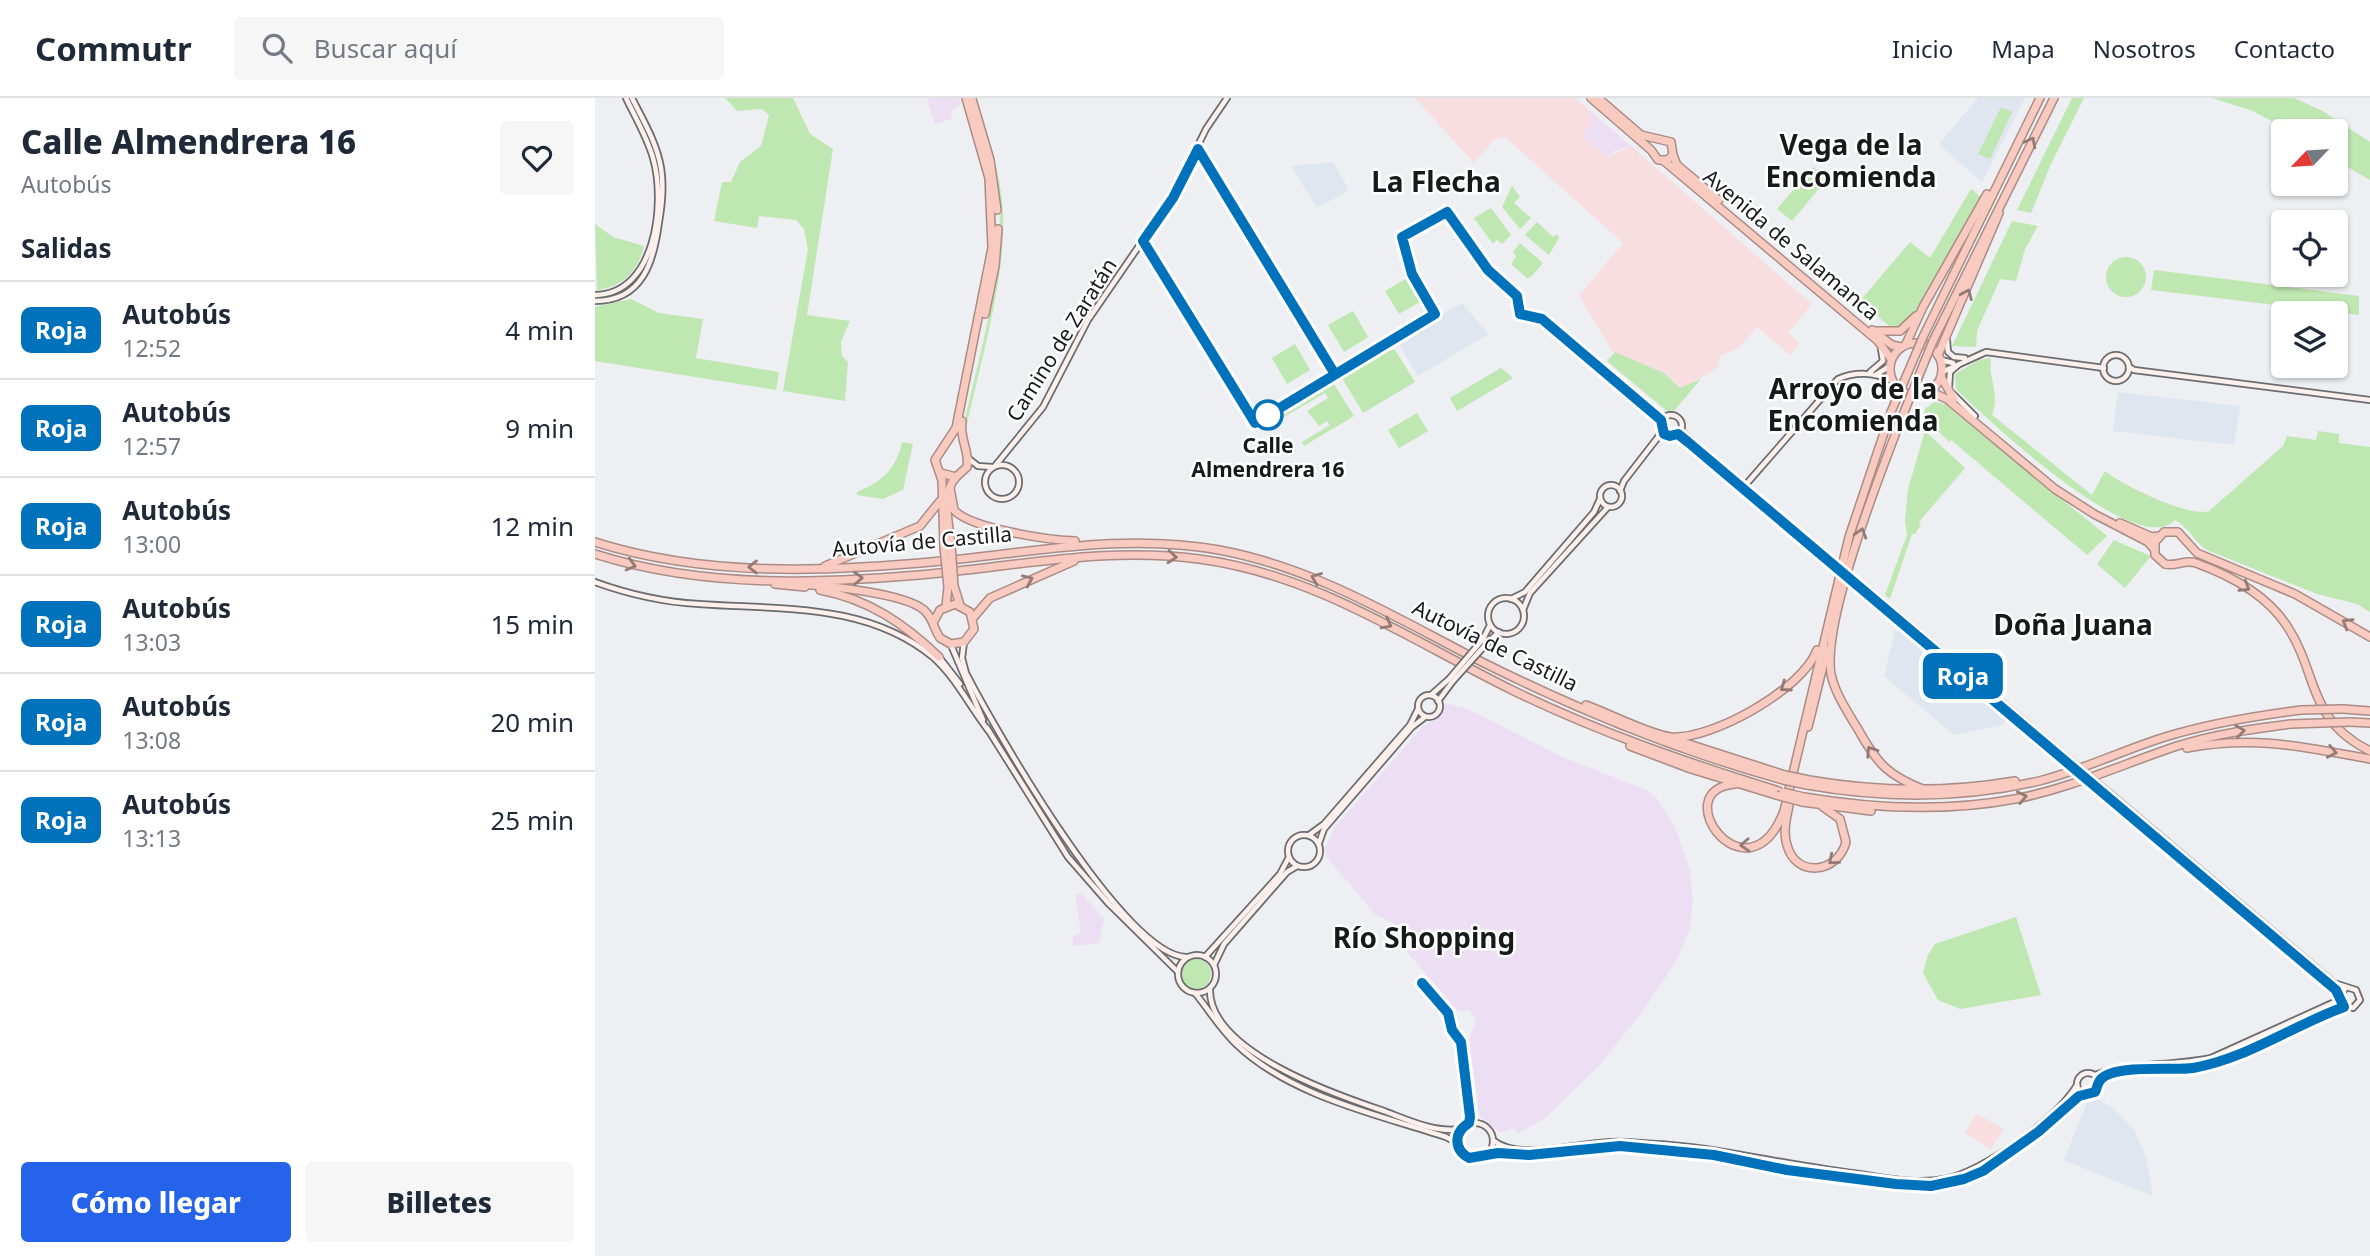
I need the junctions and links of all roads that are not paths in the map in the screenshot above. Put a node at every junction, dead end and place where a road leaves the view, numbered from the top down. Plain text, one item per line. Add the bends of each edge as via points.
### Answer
1 (626, 98) edge
2 (632, 98) edge
3 (969, 98) edge
4 (1227, 98) edge
5 (1591, 98) edge
6 (1598, 98) edge
7 (2040, 98) edge
8 (2054, 98) edge
9 (1656, 140) junction
10 (1651, 149) junction
11 (1673, 155) junction
12 (1664, 161) junction
13 (1984, 203) junction
14 (1997, 214) junction
15 (595, 295) edge
16 (595, 301) edge
17 (1923, 307) junction
18 (1873, 330) junction
19 (1948, 335) junction
20 (1878, 341) junction
21 (1904, 346) junction
22 (1939, 358) junction
23 (1967, 358) junction
24 (1890, 363) junction
25 (1958, 363) junction
26 (2102, 366) junction
27 (2130, 370) junction
28 (1869, 373) junction
29 (1877, 374) junction
30 (1941, 375) junction
31 (1892, 380) junction
32 (1929, 391) junction
33 (2370, 400) edge
34 (1975, 416) junction
35 (1664, 433) junction
36 (1679, 433) junction
37 (946, 445) junction
38 (963, 449) junction
39 (1007, 452) junction
40 (968, 458) junction
41 (978, 466) junction
42 (994, 467) junction
43 (1010, 467) junction
44 (965, 470) junction
45 (940, 473) junction
46 (986, 476) junction
47 (956, 477) junction
48 (1623, 481) junction
49 (1614, 485) junction
50 (1743, 487) junction
51 (950, 488) junction
52 (1621, 491) junction
53 (942, 498) junction
54 (1600, 499) junction
55 (1608, 507) junction
56 (2159, 536) junction
57 (595, 542) edge
58 (1108, 543) junction
59 (2189, 545) junction
60 (947, 546) junction
61 (2154, 549) junction
62 (595, 554) edge
63 (1106, 555) junction
64 (2182, 562) junction
65 (821, 567) junction
66 (668, 573) junction
67 (595, 582) edge
68 (775, 584) junction
69 (951, 587) junction
70 (1511, 599) junction
71 (960, 605) junction
72 (946, 606) junction
73 (1830, 609) junction
74 (1523, 610) junction
75 (973, 618) junction
76 (934, 621) junction
77 (1835, 623) junction
78 (1491, 624) junction
79 (1499, 632) junction
80 (2370, 637) edge
81 (1485, 640) junction
82 (964, 642) junction
83 (950, 644) junction
84 (939, 657) joint
85 (1480, 661) junction
86 (1451, 680) junction
87 (1430, 695) junction
88 (1438, 701) junction
89 (1541, 703) junction
90 (1418, 709) junction
91 (2370, 711) edge
92 (981, 715) junction
93 (1425, 717) junction
94 (2370, 723) edge
95 (989, 730) junction
96 (1669, 737) junction
97 (2163, 738) junction
98 (2370, 751) edge
99 (2370, 759) edge
100 (2129, 764) junction
101 (1784, 777) junction
102 (1808, 783) junction
103 (1735, 784) junction
104 (1925, 790) junction
105 (1777, 793) junction
106 (2109, 796) junction
107 (1803, 799) junction
108 (1955, 806) junction
109 (1823, 807) junction
110 (1310, 835) junction
111 (1319, 843) junction
112 (1289, 857) junction
113 (1297, 866) junction
114 (1187, 957) junction
115 (1205, 957) junction
116 (1214, 965) junction
117 (1178, 972) junction
118 (1210, 988) junction
119 (2345, 989) junction
120 (1195, 993) junction
121 (2340, 997) junction
122 (2344, 1007) junction
123 (2095, 1075) junction
124 (2099, 1082) junction
125 (2077, 1085) junction
126 (2083, 1094) junction
127 (1461, 1129) junction
128 (1494, 1141) junction
129 (1457, 1143) junction
130 (1488, 1154) junction

1 - 15 street via 653,159 657,191 652,233 638,276 623,289
2 - 16 street via 662,170 663,202 655,253 634,288
3 - 37 highway via 989,178 993,225 989,269 956,428
3 - 38 highway via 994,177 998,223 995,266 961,428
4 - 39 street, Camino de Zaratán via 1206,129 1173,198 1088,320 1043,407
5 - 10 highway
6 - 9 highway via 1641,135
7 - 13 highway
14 -> 8 highway
9 - 10 highway
9 - 11 highway via 1671,142
10 - 12 highway via 1653,156
11 - 12 highway
11 - 18 highway, Avenida de Salamanca via 1677,165
12 - 20 highway, Avenida de Salamanca
13 - 17 highway
13 - 73 highway, bridge via 1891,412
19 -> 14 highway
77 -> 14 highway, bridge via 1870,504 1902,417 1933,341
17 - 18 highway via 1900,331
17 - 21 highway
18 - 21 highway, Avenida de Salamanca via 1892,345
19 - 22 highway
19 - 23 street via 1948,352
20 - 24 highway, Avenida de Salamanca
20 - 28 street via 1883,361
21 - 22 highway via 1927,345
21 - 24 highway
22 - 25 street via 1945,364
22 - 30 highway
23 - 25 street
23 - 26 street via 1993,352
23 - 34 street via 1950,372 1948,384
24 - 29 street
24 - 31 highway
25 - 30 street
26 - 27 street via 2112,380 2122,379
26 - 27 street via 2119,355
27 - 33 street
28 - 29 street
28 - 50 street via 1847,375 1832,383
29 - 31 street
30 - 32 highway
30 - 34 highway via 1951,397
31 - 32 highway via 1912,395
32 - 61 highway via 1947,399 2055,489
34 - 56 highway via 2078,499 2117,522
35 - 36 street
35 - 36 street via 1661,420 1671,414 1680,419
35 - 48 street
36 - 50 street
37 - 38 highway
37 - 45 highway via 935,460
38 - 40 highway
39 - 42 street, Camino de Zaratán
39 - 43 street
40 - 41 street
40 - 44 highway
41 - 42 street
41 - 44 street
41 - 46 street
42 - 43 street
42 - 46 street
43 - 46 street via 1019,484 1010,497 991,495 985,486
44 - 47 highway
45 - 47 highway
45 - 53 highway
47 - 51 highway
48 - 49 street
48 - 52 street
49 - 52 street
49 - 54 street via 1602,489
50 - 106 street, bridge
51 - 58 highway via 954,510 968,520 1053,540
51 - 60 highway
52 - 55 street via 1619,503
53 - 60 highway
53 - 65 highway via 920,526
54 - 55 street
54 - 70 street via 1525,592
55 - 74 street via 1530,593
56 - 59 highway via 2178,532
56 - 61 highway
65 -> 57 highway, Autovía de Castilla via 692,564
58 - 65 highway, Autovía de Castilla via 941,561
85 -> 58 highway, Autovía de Castilla via 1341,587 1290,568 1200,547
59 - 64 highway
80 -> 59 highway via 2295,594 2200,554
60 - 69 highway, bridge
61 - 64 highway via 2165,565
62 -> 66 highway, Autovía de Castilla
66 -> 63 highway, Autovía de Castilla via 773,580 860,578
75 -> 63 highway via 985,602 1002,592 1063,564
63 -> 89 highway, Autovía de Castilla via 1199,559 1284,579 1353,606
64 -> 98 highway via 2237,582 2274,610 2294,639 2326,715 2344,735
66 - 68 highway via 695,580
67 - 95 street via 677,602 792,608 866,621 905,637 936,660
68 - 76 highway via 866,592 916,605
68 - 84 highway via 826,591 876,608
69 - 71 highway
69 - 72 highway
70 - 74 street
70 - 78 street via 1493,605
71 - 72 highway
71 - 75 highway
72 - 76 highway
73 -> 96 highway via 1816,654 1793,681 1715,730
73 -> 103 highway via 1784,811 1772,833 1755,845 1726,842 1709,822 1707,806 1713,793
74 - 79 street via 1517,631
75 - 82 highway via 974,629
76 - 83 highway via 936,633
104 -> 77 highway via 1897,779 1880,764 1843,703 1830,662
109 -> 77 highway via 1840,819 1846,842 1835,861 1812,869 1790,853 1786,820
78 - 79 street
78 - 81 street
79 - 81 street
81 - 86 street, bridge
82 - 83 highway
82 - 114 street via 966,673 1067,844 1154,942 1170,955
83 - 92 street
84 - 92 street
85 - 96 highway
85 - 101 highway, Autovía de Castilla via 1628,727
86 - 87 street
86 - 88 street
87 - 88 street
87 - 90 street via 1420,699
88 - 93 street via 1437,713
89 - 103 highway via 1626,744
89 - 105 highway, Autovía de Castilla
90 - 93 street
90 - 110 street via 1410,725
91 - 97 highway, Autovía de Castilla, bridge via 2301,710 2229,720
92 - 95 street
93 - 111 street via 1324,830
100 -> 94 highway, Autovía de Castilla, bridge via 2231,732 2291,724
95 - 117 street via 1068,856
96 - 101 highway
97 - 102 highway, Autovía de Castilla via 2070,772 1980,792 1902,796
97 - 104 highway via 2037,776 1973,788
100 -> 99 highway via 2234,741 2274,741
108 -> 100 highway, Autovía de Castilla via 2044,792
101 - 102 highway, Autovía de Castilla, bridge
102 - 104 highway
103 - 105 highway
105 - 107 highway, Autovía de Castilla, bridge
106 - 119 street
106 - 121 street
107 - 108 highway, Autovía de Castilla via 1867,806
107 - 109 highway
108 - 109 highway via 1918,812
110 - 111 street
110 - 112 street via 1291,840
111 - 113 street via 1316,862
112 - 113 street
112 - 115 street via 1280,874
113 - 116 street via 1224,944
114 - 115 street
114 - 117 street
115 - 116 street
116 - 118 street via 1216,975
117 - 120 street via 1181,985
118 - 120 street
118 - 127 street via 1213,1009 1228,1028 1280,1070 1418,1123 1442,1130
119 - 121 street
119 - 122 street via 2356,990 2360,1002 2353,1008
120 - 129 street via 1236,1044 1278,1075
121 - 122 street
121 - 123 street via 2211,1058 2134,1064
122 - 124 street via 2212,1063 2125,1071
123 - 124 street
123 - 125 street via 2081,1076
124 - 126 street via 2095,1092
125 - 126 street
125 - 128 street via 2045,1118 1991,1159 1962,1174 1931,1181 1634,1142 1529,1150 1507,1148
126 - 130 street via 1983,1171 1931,1186 1620,1146
127 - 128 street via 1480,1123 1491,1131
127 - 129 street
128 - 130 street
129 - 130 street via 1469,1158

